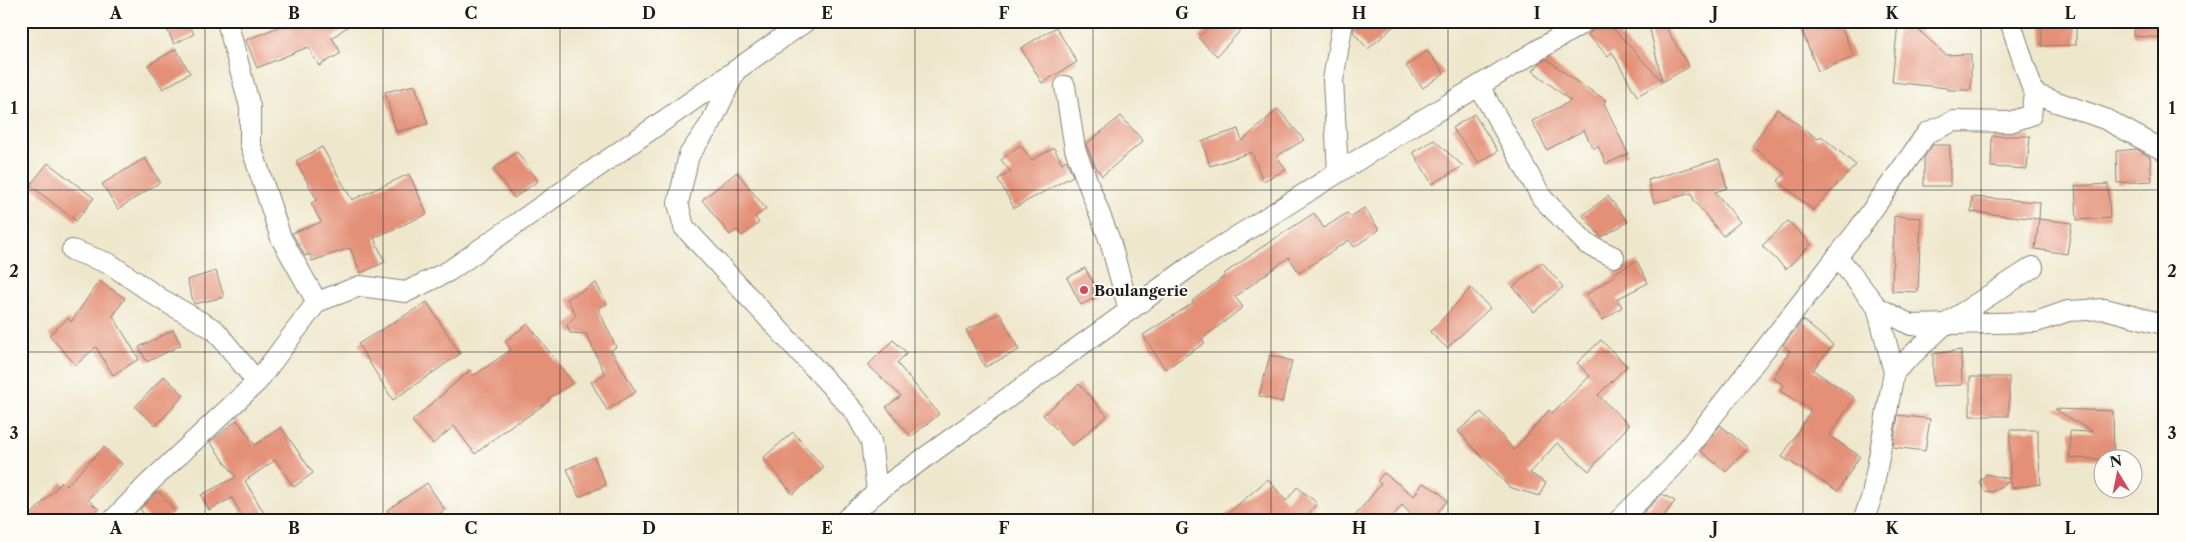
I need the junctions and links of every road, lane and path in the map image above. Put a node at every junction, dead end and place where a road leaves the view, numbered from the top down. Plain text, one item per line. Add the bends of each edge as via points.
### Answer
1 (227, 21) edge
2 (806, 21) edge
3 (1343, 21) edge
4 (1586, 21) edge
5 (2010, 21) edge
6 (735, 72) junction
7 (1065, 86) dead end
8 (1479, 86) junction
9 (2034, 94) junction
10 (2165, 151) edge
11 (1338, 172) junction
12 (72, 250) dead end
13 (1837, 256) junction
14 (1614, 257) dead end
15 (2032, 267) dead end
16 (317, 302) junction
17 (1877, 306) junction
18 (1129, 310) junction
19 (2159, 323) dead end
20 (1944, 325) junction
21 (1894, 372) junction
22 (257, 382) junction
23 (877, 492) junction
24 (1872, 496) junction
25 (112, 521) edge
26 (844, 521) edge
27 (1618, 521) edge
28 (1863, 521) edge
29 (1878, 521) edge

1 - 16 street via 250,107 250,143 281,238
2 - 6 street
3 - 11 street via 1333,80
4 - 8 street
5 - 9 street
6 - 16 street via 449,271 406,292 360,286
6 - 23 street via 711,123 689,155 678,203 684,227 855,412 871,441
7 - 18 street via 1075,148 1110,241
8 - 11 street
8 - 14 street via 1542,198 1587,244
9 - 10 street via 2105,119
9 - 13 street via 2031,116 2010,122 1954,121 1928,133
11 - 18 street via 1198,261
12 - 22 street via 110,264 215,330
13 - 17 street
13 - 27 street via 1673,467
15 - 20 street
16 - 22 street
17 - 20 street via 1911,324
17 - 21 street
18 - 23 street
19 - 20 street via 2105,309 2068,311 2036,322
20 - 21 street
21 - 24 street
22 - 25 street
23 - 26 street
24 - 28 street
24 - 29 street

